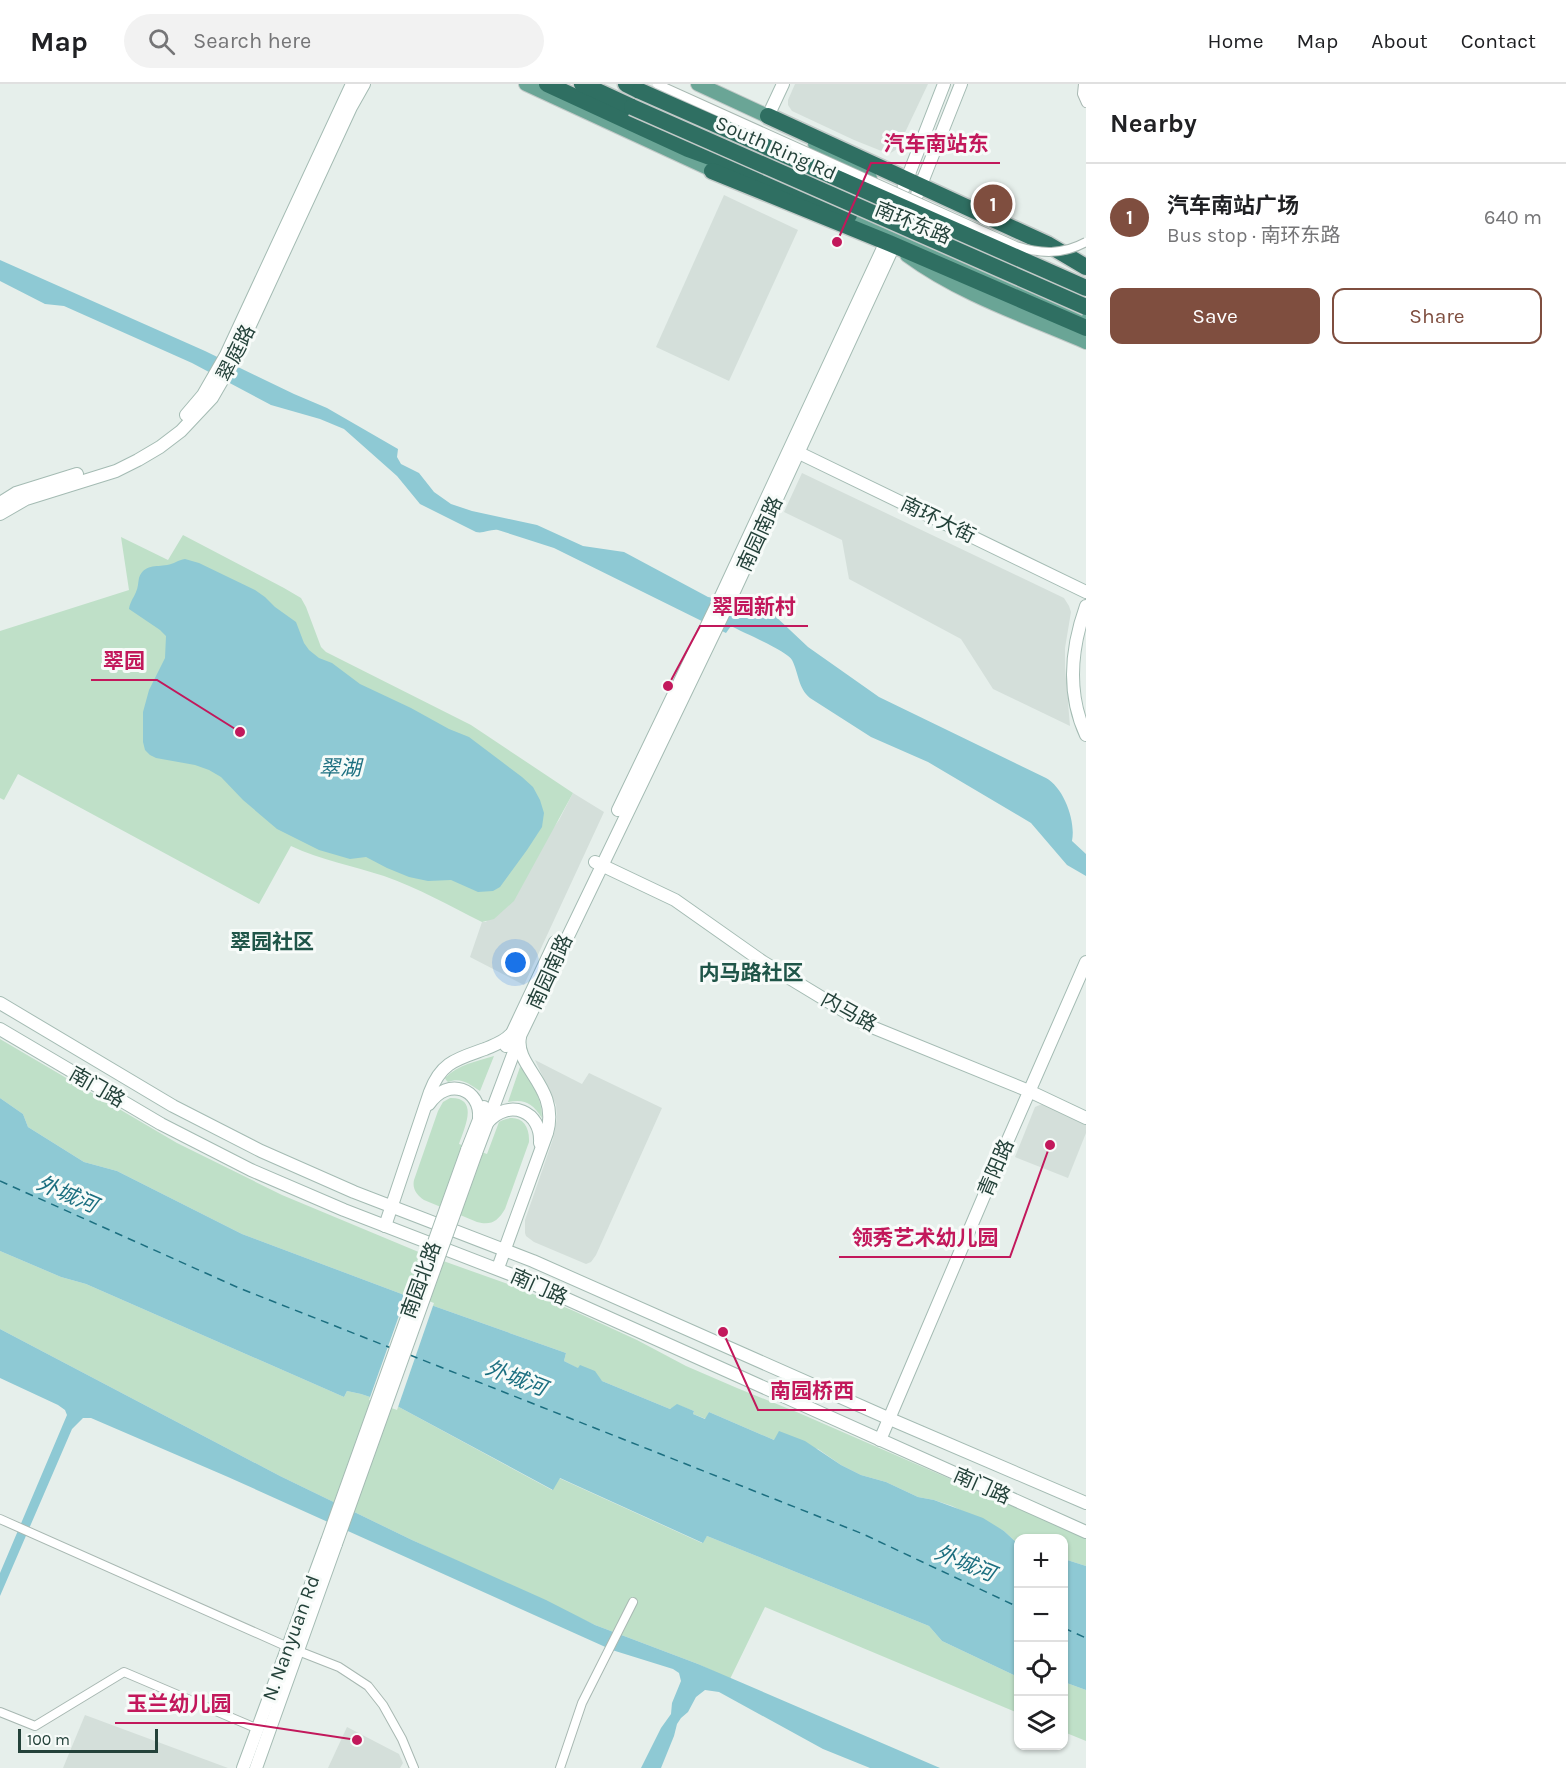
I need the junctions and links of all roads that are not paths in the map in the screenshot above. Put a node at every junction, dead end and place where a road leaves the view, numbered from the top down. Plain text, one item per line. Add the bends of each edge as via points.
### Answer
1 (352, 84) edge
2 (364, 84) edge
3 (526, 84) edge
4 (547, 84) edge
5 (582, 84) edge
6 (657, 84) edge
7 (698, 84) edge
8 (783, 84) edge
9 (944, 84) edge
10 (961, 84) edge
11 (1083, 84) edge
12 (633, 88) edge
13 (1086, 103) edge
14 (768, 116) junction
15 (797, 133) junction
16 (785, 158) junction
17 (712, 171) joint
18 (774, 182) junction
19 (914, 183) junction
20 (905, 205) junction
21 (892, 239) junction
22 (1086, 242) edge
23 (1086, 267) edge
24 (1086, 281) edge
25 (1086, 288) edge
26 (1086, 307) edge
27 (1086, 318) edge
28 (1086, 328) edge
29 (1086, 342) edge
30 (230, 358) junction
31 (217, 382) junction
32 (794, 451) junction
33 (0, 503) edge
34 (0, 514) edge
35 (1086, 592) edge
36 (1086, 606) edge
37 (1086, 735) edge
38 (598, 863) junction
39 (1086, 962) edge
40 (0, 1003) edge
41 (522, 1022) joint
42 (0, 1029) edge
43 (516, 1035) junction
44 (1029, 1091) junction
45 (425, 1110) junction
46 (1086, 1118) edge
47 (483, 1121) junction
48 (540, 1153) junction
49 (392, 1207) junction
50 (385, 1226) junction
51 (505, 1249) junction
52 (498, 1268) junction
53 (890, 1419) junction
54 (880, 1440) junction
55 (1086, 1503) edge
56 (0, 1519) edge
57 (1086, 1532) edge
58 (331, 1543) joint
59 (633, 1602) dead end
60 (293, 1649) junction
61 (0, 1712) edge
62 (258, 1729) junction
63 (243, 1768) edge
64 (256, 1768) edge
65 (414, 1768) edge
66 (560, 1768) edge

1 - 30 main road, 翠庭路
2 - 30 main road, 翠庭路
3 - 17 main road
4 - 18 highway via 688,149
5 - 26 highway, South Ring Rd, bridge
6 - 22 street, bridge via 1016,246 1053,253
7 - 14 main road, 南环东路
8 - 14 main road
9 - 19 main road
10 - 19 main road
11 - 13 street
12 - 25 highway, bridge
14 - 15 main road, 南环东路
14 - 19 highway
15 - 16 main road
15 - 20 main road, 南环东路
16 - 18 main road
16 - 20 main road
17 - 21 highway
18 - 21 highway
19 - 20 main road, 南园南路
19 - 23 highway via 1047,244
20 - 21 main road, 南园南路
20 - 24 main road, 南环东路
21 - 27 main road, 南环东路
21 - 28 highway
21 - 29 main road via 931,273
21 - 32 main road, 南园南路
30 - 31 main road, 翠庭路
31 - 33 main road, 翠庭路 via 154,443 115,463 16,493
31 - 34 main road, 翠庭路 via 212,398 196,417 146,456 116,471 26,499
32 - 35 main road, 南环大街
32 - 38 main road, 南园南路
36 - 37 main road via 1078,630 1073,683
38 - 41 main road, 南园南路
38 - 44 main road, 内马路 via 675,900 763,962 867,1025
39 - 44 main road, 青阳路
40 - 49 main road, 南门路 via 219,1131
41 - 43 main road, 南园北路
42 - 50 main road, 南门路 via 210,1150
43 - 45 main road via 442,1069
43 - 47 main road, 南园北路
43 - 48 main road via 550,1113
44 - 46 main road, 内马路
44 - 53 main road, 青阳路
45 - 47 main road via 440,1091 457,1088 472,1098
45 - 49 main road
47 - 48 main road via 507,1109 526,1113 540,1129
47 - 58 main road, 南园北路, bridge
48 - 51 main road
49 - 50 main road
49 - 51 main road, 南门路
50 - 52 main road, 南门路
51 - 52 main road
51 - 53 main road, 南门路
52 - 54 main road, 南门路
53 - 54 main road, 青阳路
53 - 55 main road, 南门路
54 - 57 main road, 南门路
56 - 60 street
58 - 60 main road, N. Nanyuan Rd via 320,1557
59 - 66 street via 582,1703
60 - 62 main road, N. Nanyuan Rd
60 - 64 main road, N. Nanyuan Rd
60 - 65 street via 339,1666 368,1686 388,1714
61 - 62 street via 35,1726 124,1672
62 - 63 main road, N. Nanyuan Rd

